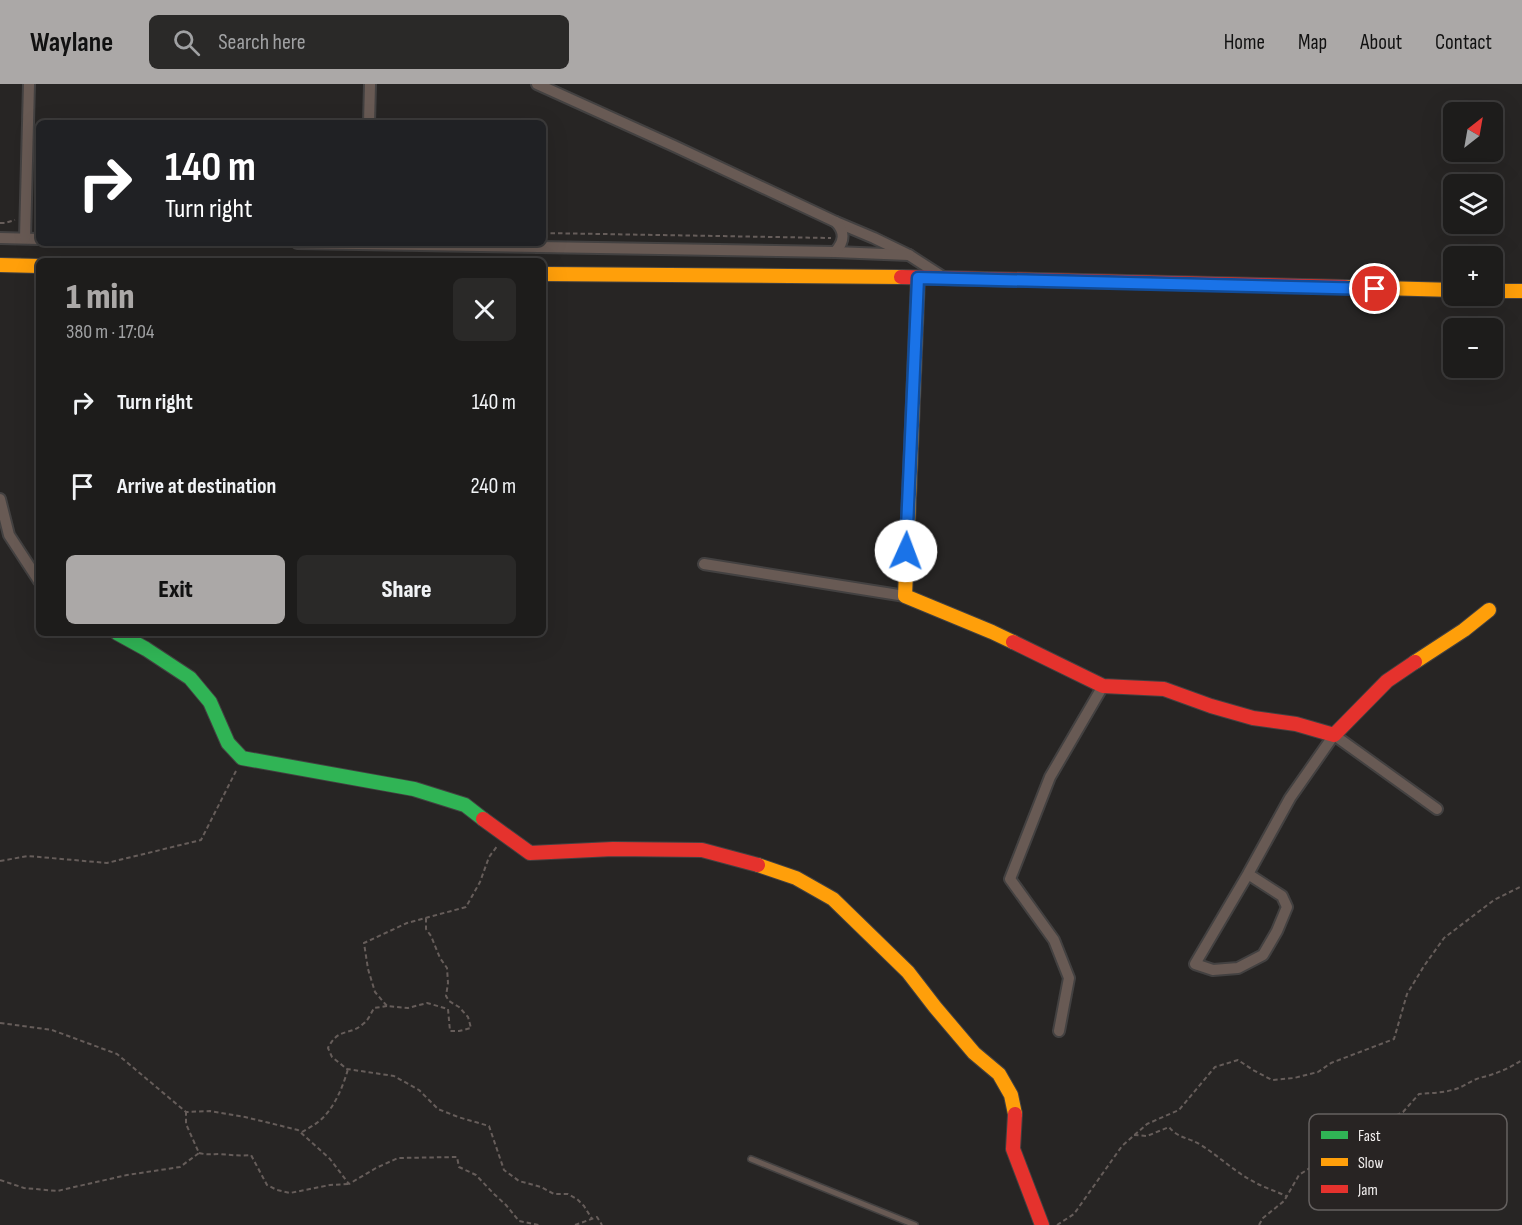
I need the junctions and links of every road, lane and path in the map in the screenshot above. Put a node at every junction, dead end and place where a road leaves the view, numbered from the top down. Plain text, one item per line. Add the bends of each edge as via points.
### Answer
1 (29, 84) edge
2 (370, 84) edge
3 (537, 84) edge
4 (369, 120) edge
5 (836, 222) junction
6 (546, 232) edge
7 (0, 238) edge
8 (25, 238) junction
9 (36, 238) edge
10 (843, 238) junction
11 (481, 246) edge
12 (835, 252) junction
13 (909, 255) junction
14 (0, 265) edge
15 (36, 266) edge
16 (546, 274) edge
17 (918, 278) junction
18 (947, 279) junction
19 (1443, 290) edge
20 (1503, 291) edge
21 (1522, 291) edge
22 (0, 499) edge
23 (704, 564) dead end
24 (36, 576) edge
25 (904, 596) junction
26 (1489, 610) dead end
27 (122, 636) edge
28 (1103, 686) junction
29 (1334, 735) junction
30 (242, 758) junction
31 (1437, 809) dead end
32 (504, 835) junction
33 (0, 861) edge
34 (1248, 874) junction
35 (1522, 886) edge
36 (426, 918) dead end
37 (387, 1006) junction
38 (0, 1023) edge
39 (1059, 1031) dead end
40 (1522, 1060) edge
41 (348, 1069) junction
42 (186, 1112) junction
43 (1399, 1114) edge
44 (301, 1132) junction
45 (1134, 1135) junction
46 (199, 1153) junction
47 (751, 1159) dead end
48 (1309, 1169) edge
49 (0, 1180) edge
50 (349, 1185) junction
51 (1286, 1196) junction
52 (592, 1219) junction
53 (539, 1225) edge
54 (575, 1225) edge
55 (602, 1225) edge
56 (915, 1225) edge
57 (1042, 1225) edge
58 (1057, 1225) edge
59 (1259, 1225) edge

1 - 8 street
2 - 4 street
3 - 5 street
5 - 10 street
5 - 13 street
6 - 10 path
7 - 8 street
8 - 9 street
10 - 12 street
11 - 12 street
12 - 13 street
13 - 18 street
14 - 15 street
16 - 17 street
17 - 18 street
17 - 25 street
18 - 19 street
20 - 21 street
22 - 24 street via 9,535
23 - 25 street
25 - 28 street via 992,632
26 - 29 street via 1387,681
27 - 30 street via 190,678 210,702 228,743
28 - 29 street via 1164,689 1253,718
28 - 39 street via 1050,777 1010,879 1054,940 1069,978
29 - 31 street
29 - 34 street via 1290,798
30 - 32 street via 414,789 465,805
30 - 33 path via 201,840 107,863 28,856
32 - 37 path via 489,857 466,908 407,923 364,943 375,992
32 - 57 street via 530,853 702,850 796,878 833,899 908,972 974,1053 999,1074 1011,1095 1016,1117 1013,1149
34 - 34 street via 1282,896 1287,907 1263,955 1238,968 1213,970 1195,964
35 - 45 path via 1494,900 1444,938 1407,994 1394,1039 1331,1063 1318,1072 1294,1078 1272,1080 1238,1060 1215,1067 1179,1110 1147,1124
36 - 37 path via 426,930 447,968 446,996 468,1017 471,1028 450,1031 448,1009 427,1003 408,1008
37 - 41 path via 374,1008 363,1024 331,1041 328,1048 332,1058
38 - 42 path via 52,1030 117,1054
40 - 43 path via 1454,1090 1419,1094
41 - 44 path via 338,1097 320,1122
41 - 52 path via 394,1076 419,1090 438,1108 489,1126 504,1170 519,1181 577,1198
42 - 44 path via 210,1111 245,1117
42 - 46 path via 186,1124
44 - 50 path via 330,1159
45 - 51 path via 1147,1136 1169,1127 1258,1185
45 - 58 path via 1074,1214
46 - 49 path via 180,1167 57,1191 24,1188
46 - 50 path via 250,1155 267,1185 290,1193
47 - 56 lane
48 - 51 path via 1299,1175
50 - 53 path via 398,1158 457,1157 459,1167 476,1175 519,1221
51 - 59 path
52 - 54 path
52 - 55 path via 597,1216

